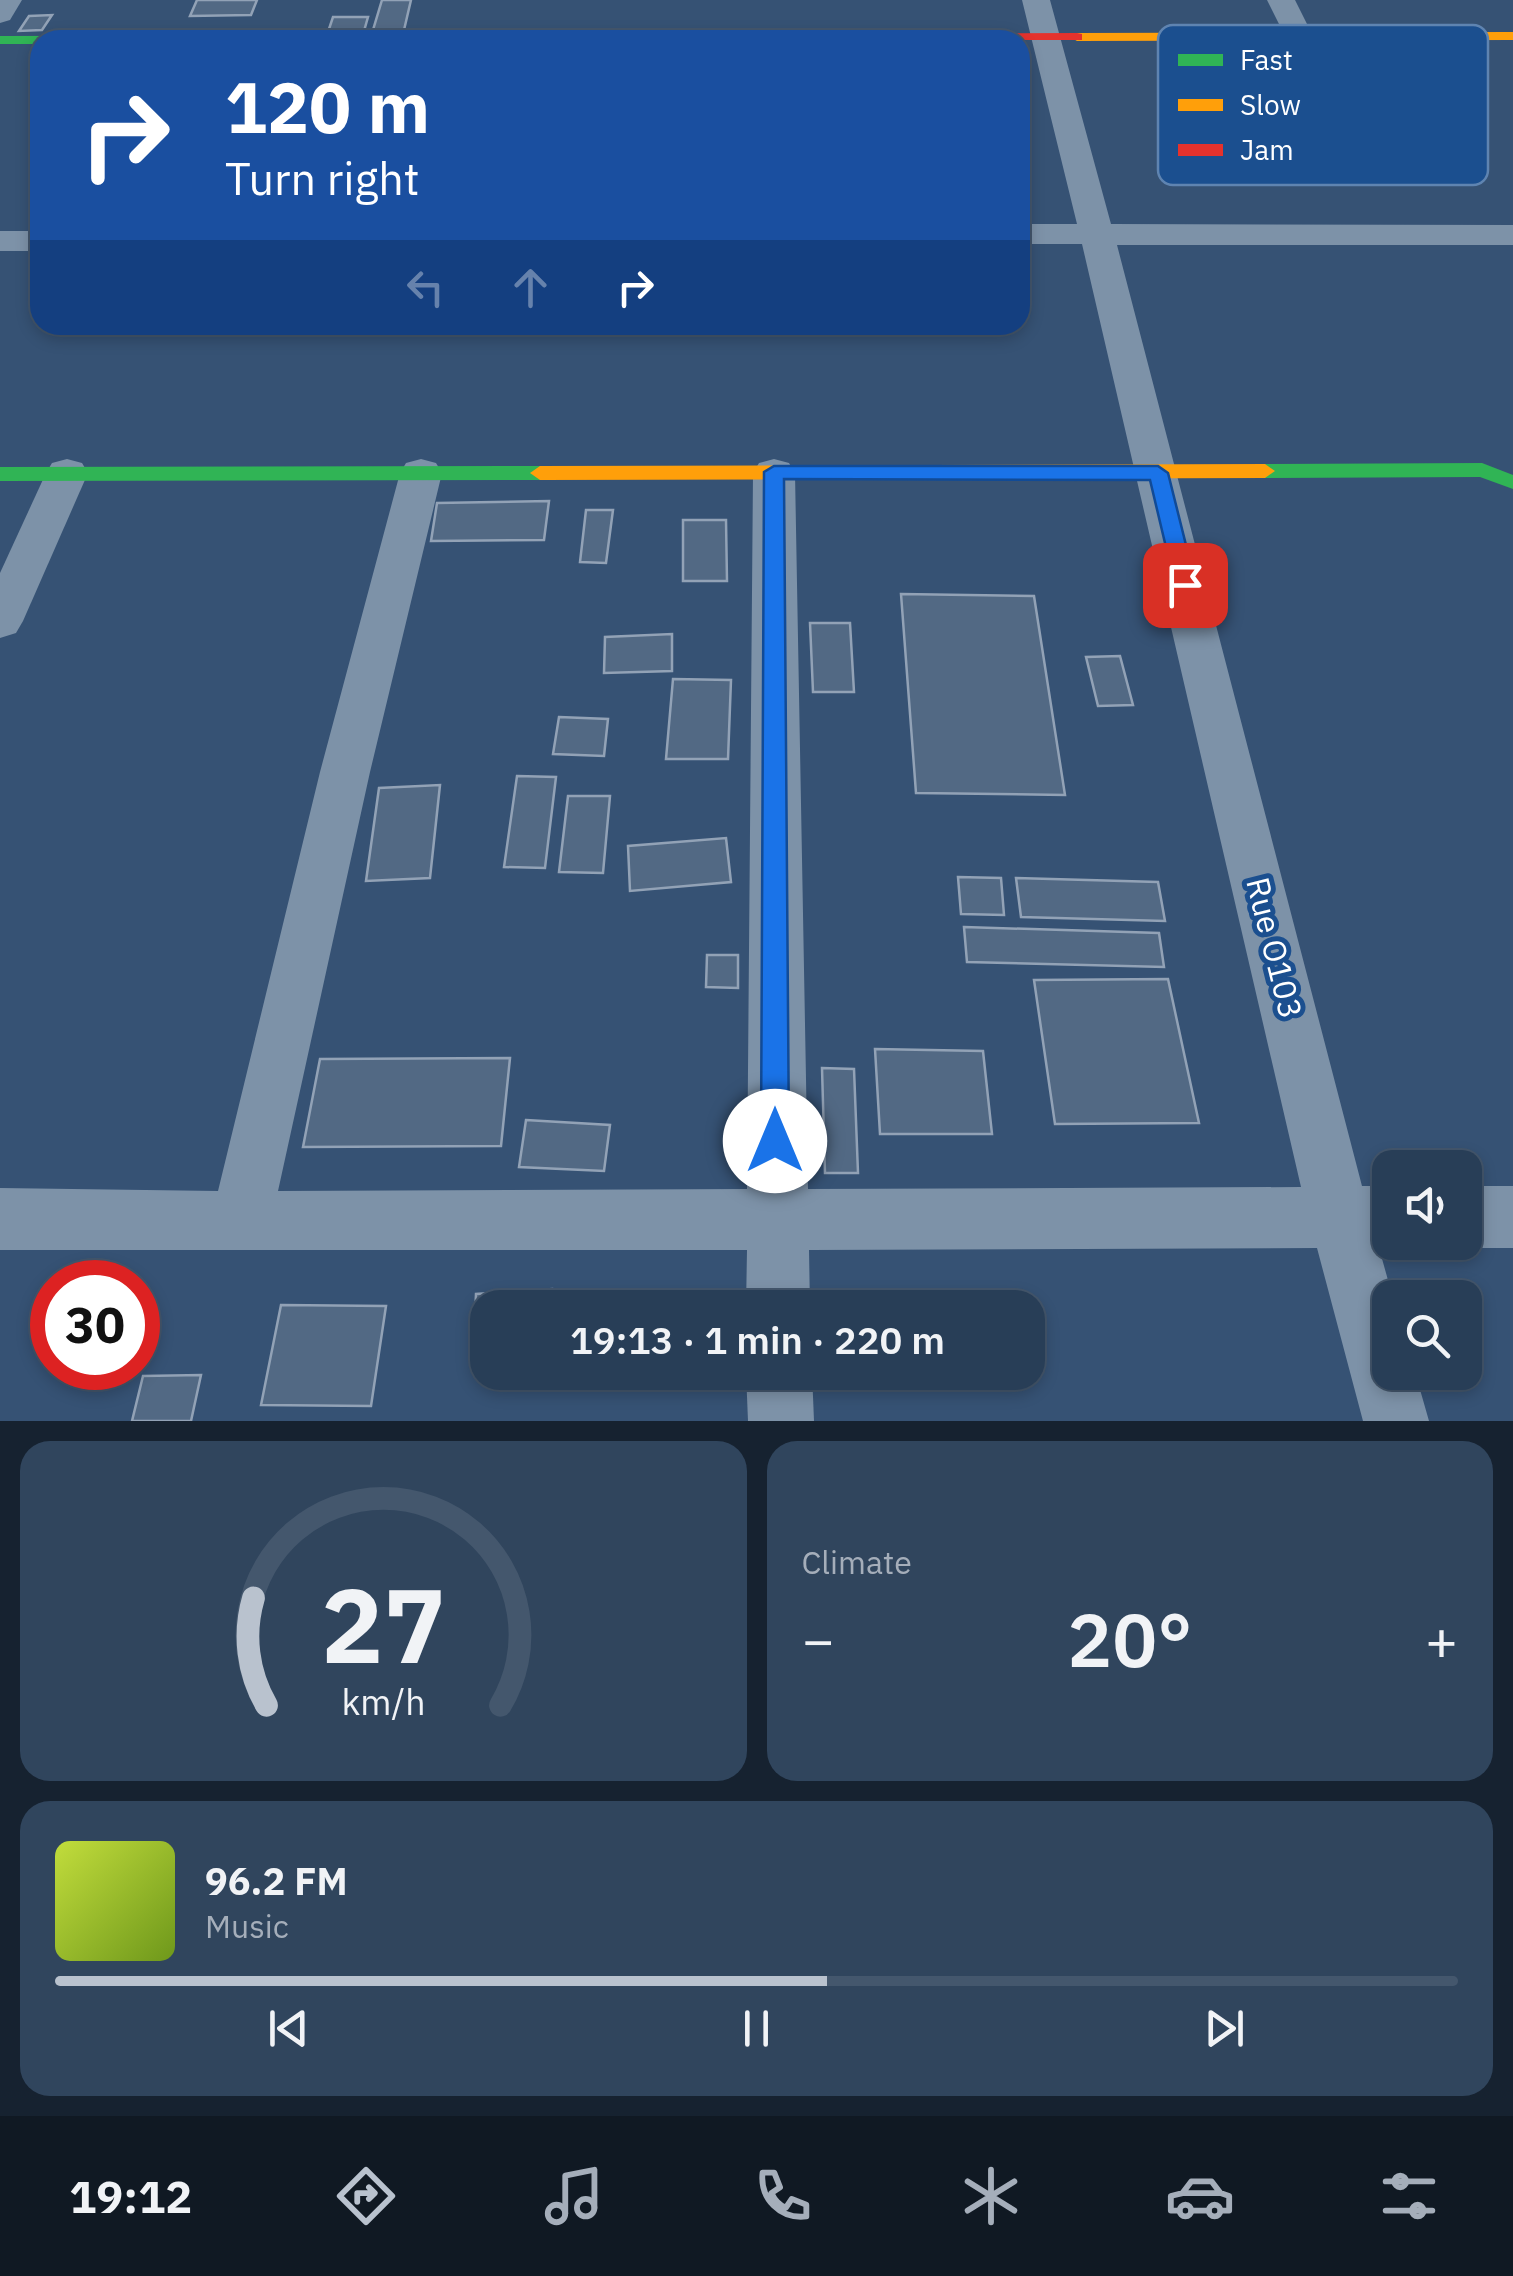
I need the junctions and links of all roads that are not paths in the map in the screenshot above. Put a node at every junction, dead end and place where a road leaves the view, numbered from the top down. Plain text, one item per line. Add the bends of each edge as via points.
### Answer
1 (8, 0) edge
2 (1036, 0) edge
3 (1281, 0) edge
4 (0, 14) edge
5 (1293, 25) edge
6 (1158, 37) edge
7 (1030, 38) edge
8 (1045, 38) junction
9 (0, 40) edge
10 (30, 40) edge
11 (1030, 234) edge
12 (1093, 234) junction
13 (1513, 235) edge
14 (0, 241) edge
15 (30, 241) edge
16 (774, 472) junction
17 (421, 473) junction
18 (1158, 473) junction
19 (0, 474) edge
20 (67, 474) junction
21 (1513, 482) edge
22 (0, 621) edge
23 (1365, 1217) edge
24 (1482, 1217) edge
25 (1513, 1217) edge
26 (0, 1219) edge
27 (775, 1220) junction
28 (241, 1222) junction
29 (777, 1290) edge
30 (780, 1390) edge
31 (781, 1421) edge
32 (1396, 1421) edge

1 - 4 street
2 - 8 street, Rue O103
3 - 5 street
6 - 8 street
7 - 8 street
8 - 12 street, Rue O103
9 - 10 street
11 - 12 street
12 - 13 street
12 - 18 street, Rue O103
14 - 15 street
16 - 17 street
16 - 18 street
16 - 27 street
17 - 20 street
17 - 28 street
18 - 21 street via 1482,470
18 - 23 street, Rue O103
19 - 20 street
20 - 22 street
23 - 27 street
23 - 32 street, Rue O103
24 - 25 street
26 - 28 street
27 - 28 street
27 - 29 street
30 - 31 street

